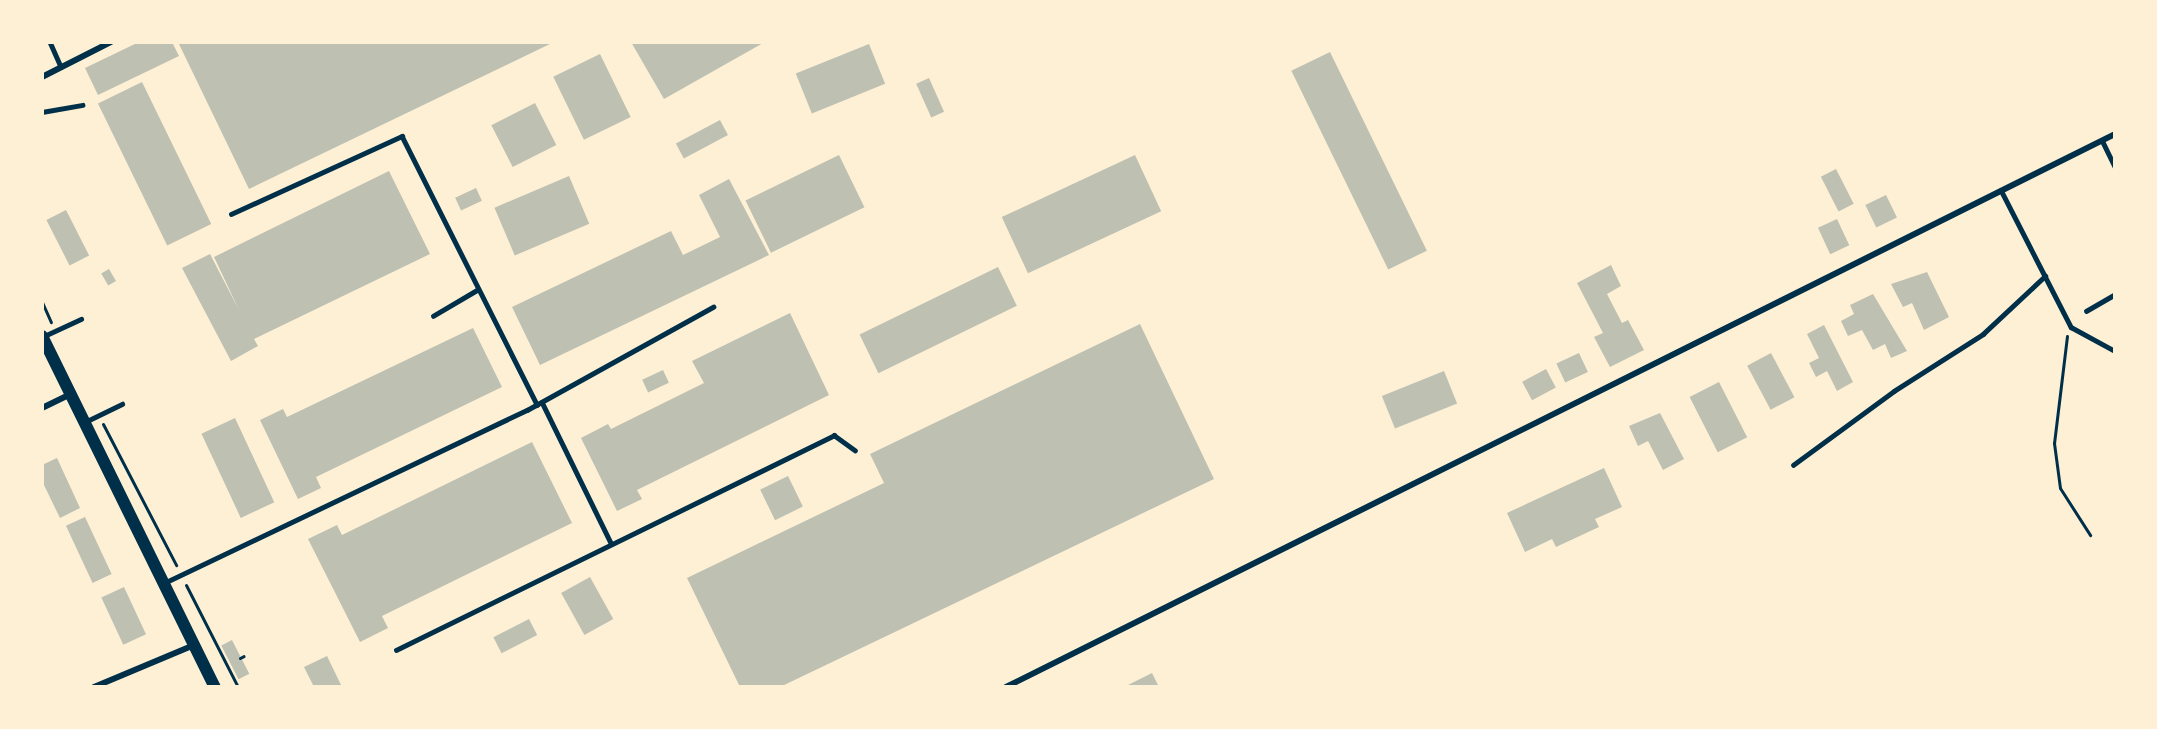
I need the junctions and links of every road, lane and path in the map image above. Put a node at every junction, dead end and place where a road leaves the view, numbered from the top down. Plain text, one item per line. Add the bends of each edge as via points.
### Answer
1 (50, 42) edge
2 (111, 42) edge
3 (61, 67) junction
4 (42, 76) edge
5 (82, 105) dead end
6 (42, 112) edge
7 (2115, 134) edge
8 (2102, 140) junction
9 (2115, 167) edge
10 (2001, 190) junction
11 (231, 214) dead end
12 (2045, 276) junction
13 (477, 290) junction
14 (2115, 294) edge
15 (42, 302) edge
16 (712, 306) dead end
17 (2086, 311) dead end
18 (433, 316) dead end
19 (81, 319) dead end
20 (2069, 322) junction
21 (55, 331) junction
22 (42, 336) edge
23 (2115, 351) edge
24 (71, 394) junction
25 (539, 403) junction
26 (122, 404) dead end
27 (42, 408) edge
28 (99, 415) junction
29 (85, 422) junction
30 (855, 450) dead end
31 (1793, 465) dead end
32 (2090, 535) dead end
33 (611, 543) junction
34 (180, 574) junction
35 (164, 582) junction
36 (194, 645) junction
37 (396, 650) dead end
38 (94, 687) edge
39 (215, 687) edge
40 (238, 687) edge
41 (1006, 687) edge

1 - 3 lane
2 - 3 street
3 - 4 street
5 - 6 lane
7 - 8 street
8 - 9 lane
8 - 10 street
10 - 12 lane
10 - 41 street
11 - 13 lane via 402,136
12 - 20 lane
12 - 31 lane via 1983,334 1894,391
13 - 18 lane
13 - 25 lane
14 - 17 lane
15 - 21 path
16 - 25 lane
19 - 21 lane
20 - 23 lane
20 - 32 path via 2054,443 2060,488
21 - 22 lane
22 - 24 main road
24 - 27 street
24 - 29 main road
25 - 33 lane
25 - 34 lane
26 - 28 lane
28 - 29 lane
28 - 34 path
29 - 35 main road
30 - 33 lane via 834,435
33 - 37 lane
34 - 35 lane
34 - 40 path
35 - 36 main road
36 - 38 street
36 - 39 main road

